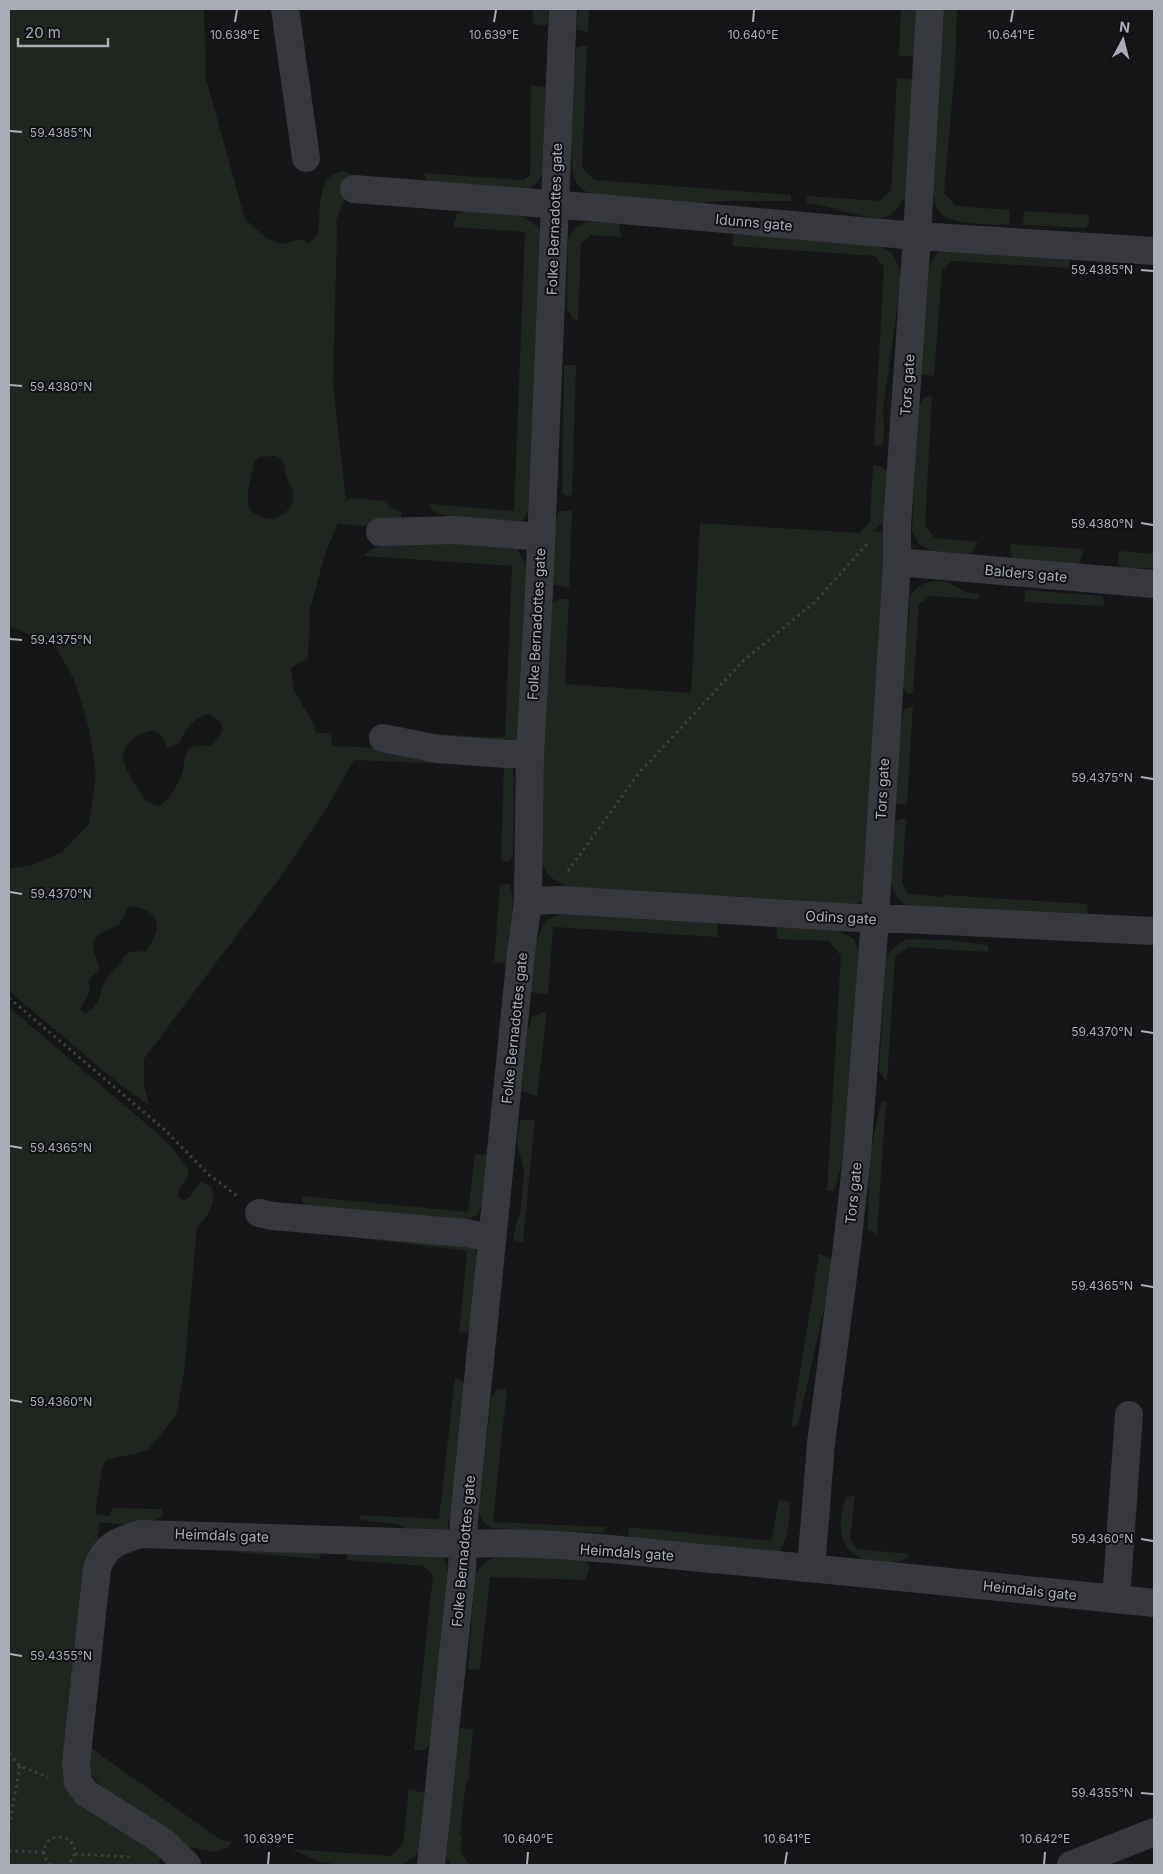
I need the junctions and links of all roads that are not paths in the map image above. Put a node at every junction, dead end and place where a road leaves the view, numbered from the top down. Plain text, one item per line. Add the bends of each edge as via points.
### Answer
1 (285, 9) edge
2 (563, 9) edge
3 (930, 9) edge
4 (306, 158) dead end
5 (354, 189) dead end
6 (555, 205) junction
7 (917, 236) junction
8 (1154, 251) edge
9 (380, 532) dead end
10 (541, 537) junction
11 (897, 562) junction
12 (1154, 584) edge
13 (384, 738) dead end
14 (530, 754) junction
15 (528, 901) junction
16 (875, 920) junction
17 (1154, 931) edge
18 (259, 1213) road end
19 (492, 1238) junction
20 (1129, 1415) dead end
21 (463, 1544) junction
22 (811, 1568) junction
23 (1116, 1599) junction
24 (1154, 1603) edge
25 (1154, 1832) edge
26 (187, 1865) edge
27 (431, 1865) edge
28 (1071, 1865) edge

1 - 4 street
2 - 6 street, Folke Bernadottes gate
3 - 7 street, Tors gate
5 - 6 street, Idunns gate
6 - 7 street, Idunns gate
6 - 10 street, Folke Bernadottes gate
7 - 8 street, Idunns gate
7 - 11 street, Tors gate
9 - 10 street via 455,530
10 - 14 street, Folke Bernadottes gate
11 - 12 street, Balders gate
11 - 16 street, Tors gate
13 - 14 street via 438,749
14 - 15 street, Folke Bernadottes gate
15 - 16 street, Odins gate
15 - 19 street, Folke Bernadottes gate
16 - 17 street, Odins gate
16 - 22 street, Tors gate via 857,1156 821,1443
18 - 19 street
19 - 21 street, Folke Bernadottes gate
20 - 23 street
21 - 22 street, Heimdals gate via 497,1542 615,1550
21 - 26 street, Heimdals gate via 141,1534 121,1540 103,1553 97,1568 83,1694 76,1763 78,1782 86,1793 164,1842
21 - 27 street, Folke Bernadottes gate
22 - 23 street, Heimdals gate
23 - 24 street, Heimdals gate
25 - 28 street

